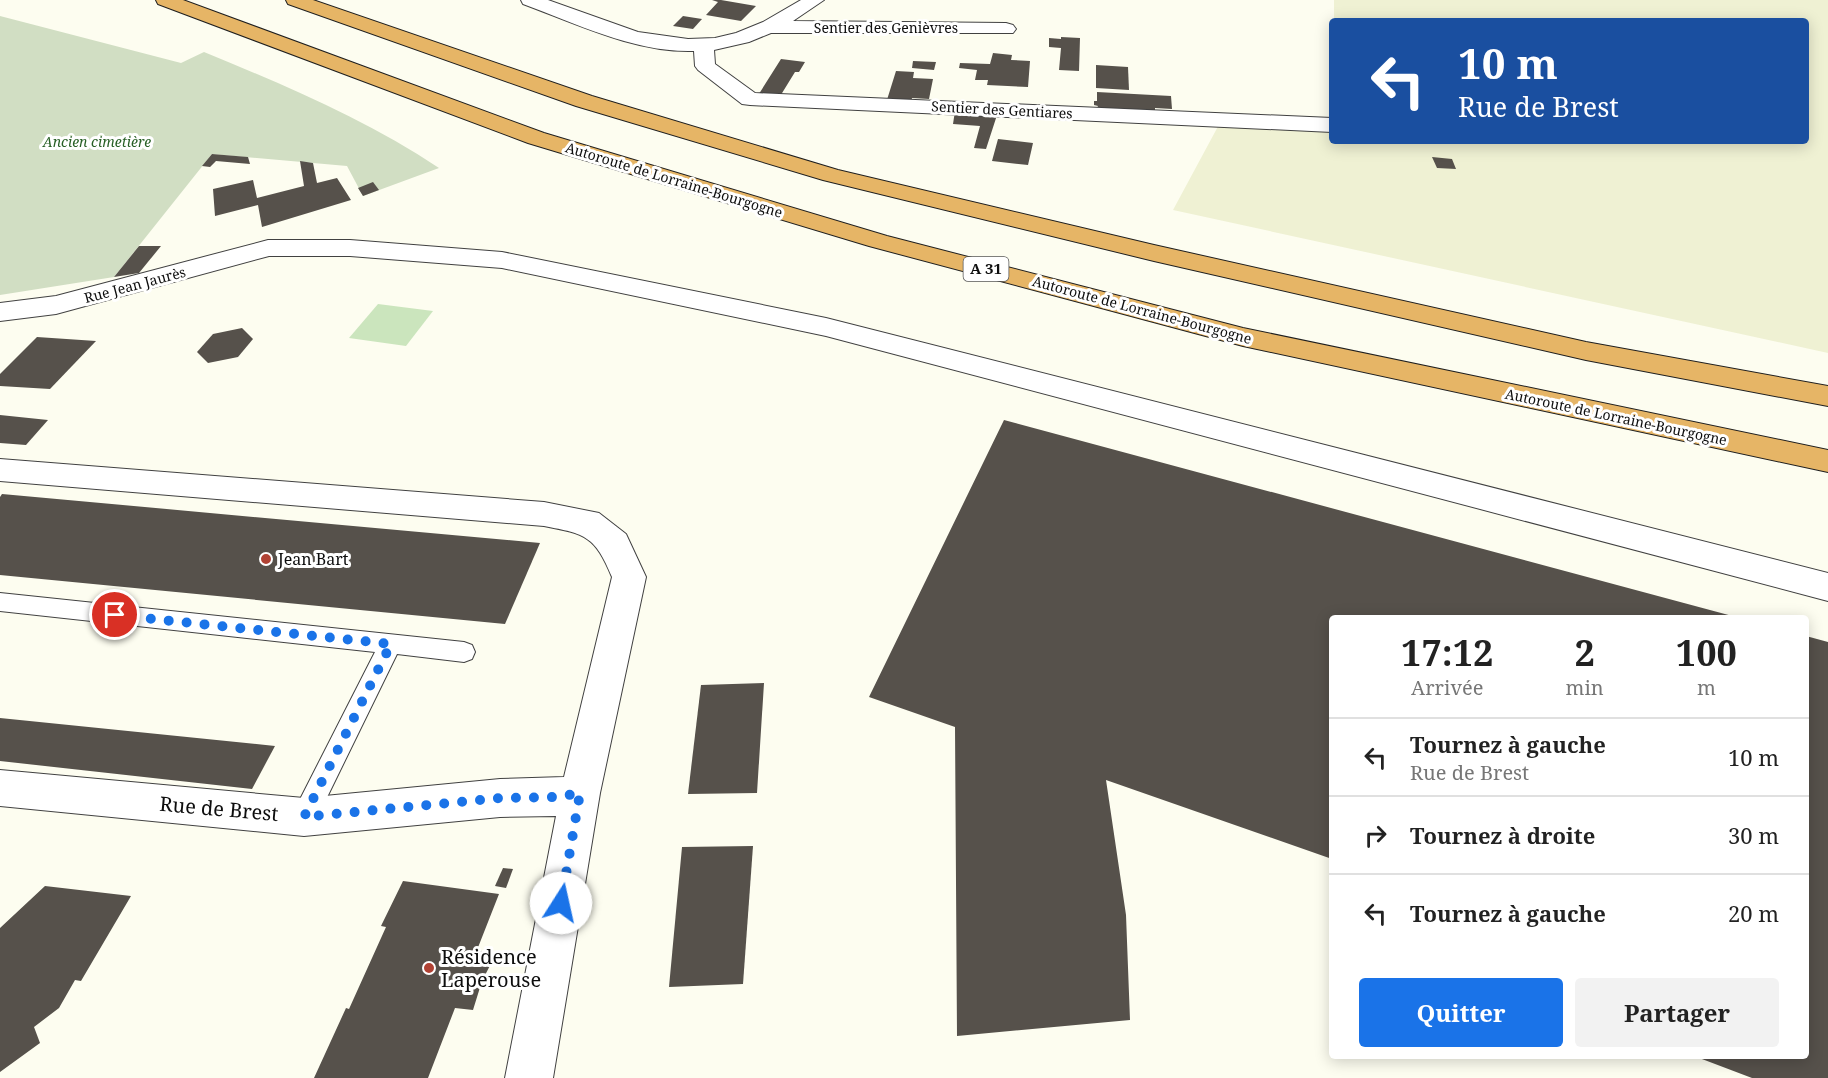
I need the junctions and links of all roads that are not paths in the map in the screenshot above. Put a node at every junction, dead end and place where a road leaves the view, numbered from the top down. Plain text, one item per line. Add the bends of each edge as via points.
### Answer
1 (165, 0) edge
2 (295, 0) edge
3 (530, 0) edge
4 (815, 0) edge
5 (767, 27) junction
6 (1006, 29) dead end
7 (704, 45) junction
8 (1329, 124) edge
9 (0, 312) edge
10 (1828, 396) edge
11 (1828, 461) edge
12 (0, 470) edge
13 (1828, 587) edge
14 (0, 602) edge
15 (391, 644) junction
16 (464, 652) dead end
17 (0, 788) edge
18 (580, 793) junction
19 (304, 817) junction
20 (529, 1078) edge

1 - 11 highway, Autoroute de Lorraine-Bourgogne / A 31 via 536,138 878,241 1243,337
2 - 10 highway via 584,102 831,175 1586,351
3 - 7 street via 637,38 683,46
4 - 5 street
5 - 6 street, Sentier des Genièvres
5 - 7 street via 740,38
7 - 8 street, Sentier des Gentiares via 705,66 750,99
9 - 13 street, Rue Jean Jaurès via 56,305 268,248 350,249 502,260 826,327
12 - 18 street via 544,514 587,522 614,543 629,577
14 - 15 lane
15 - 16 lane
15 - 19 lane
17 - 19 street, Rue de Brest
18 - 19 street, Rue de Brest
18 - 20 street

